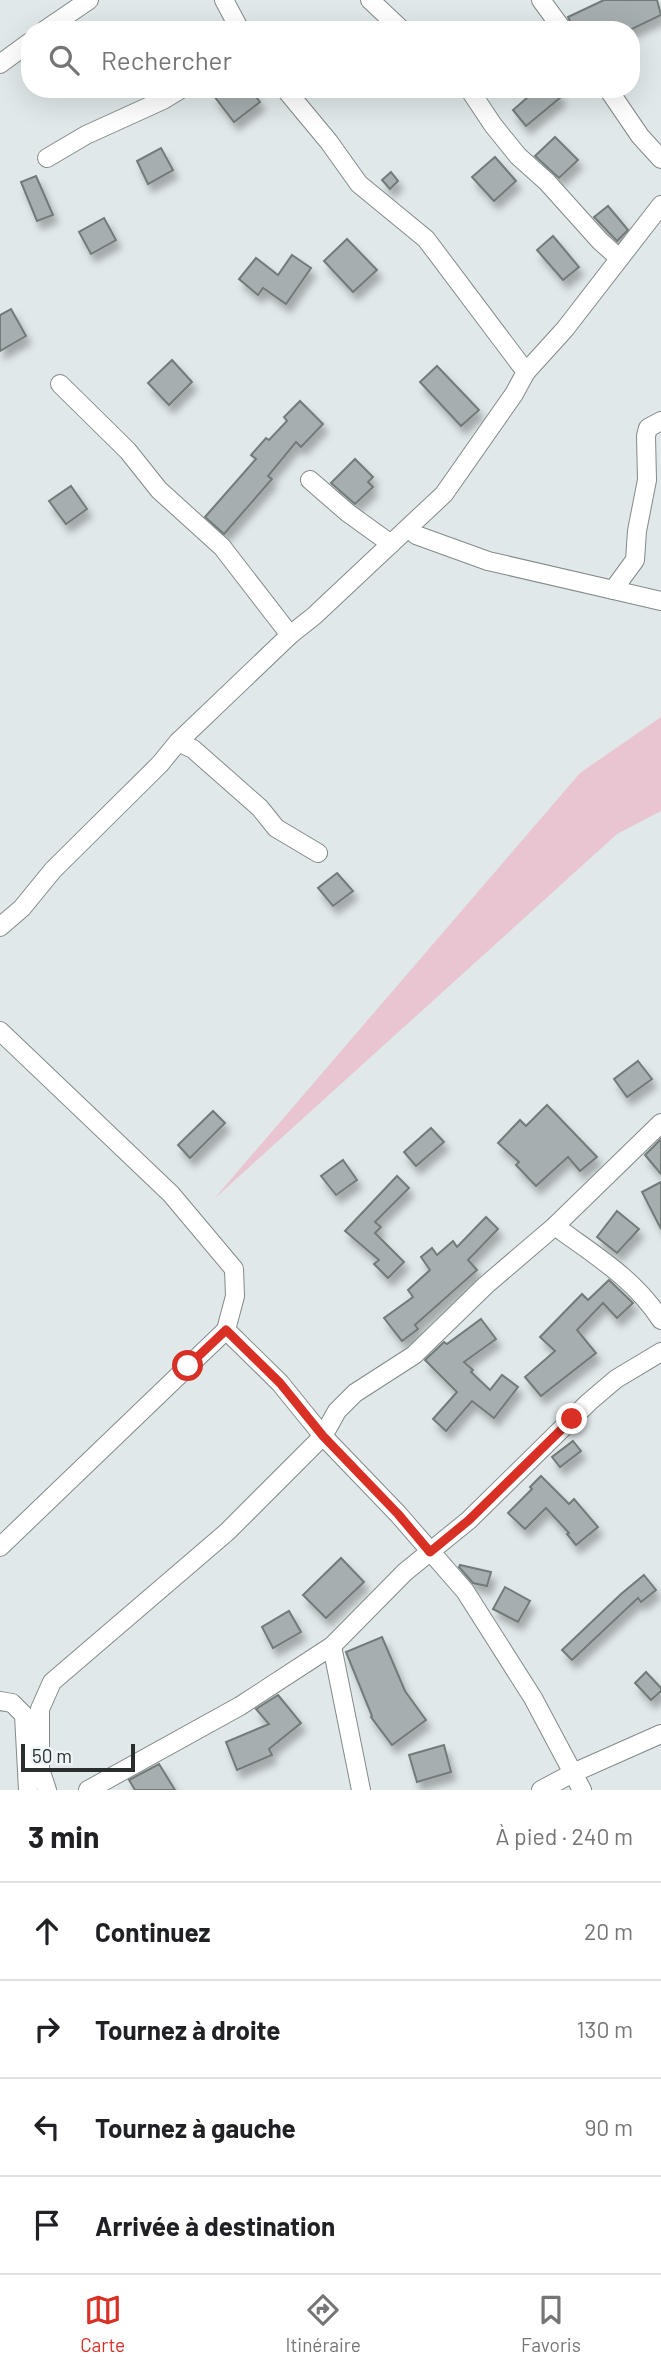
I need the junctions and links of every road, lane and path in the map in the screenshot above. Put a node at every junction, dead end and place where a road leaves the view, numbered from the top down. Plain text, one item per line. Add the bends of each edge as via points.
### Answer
1 (89, 0) edge
2 (224, 0) edge
3 (370, 0) edge
4 (541, 0) edge
5 (58, 21) edge
6 (235, 21) edge
7 (392, 21) edge
8 (556, 21) edge
9 (21, 49) edge
10 (0, 64) edge
11 (166, 98) edge
12 (292, 98) edge
13 (475, 98) edge
14 (614, 98) edge
15 (47, 158) dead end
16 (661, 159) edge
17 (661, 205) edge
18 (619, 258) junction
19 (526, 372) junction
20 (60, 384) dead end
21 (661, 421) edge
22 (310, 480) dead end
23 (409, 528) junction
24 (391, 544) junction
25 (613, 590) junction
26 (661, 601) edge
27 (290, 635) junction
28 (178, 742) junction
29 (318, 853) dead end
30 (0, 926) edge
31 (0, 1031) edge
32 (661, 1123) edge
33 (555, 1226) junction
34 (661, 1320) edge
35 (226, 1330) junction
36 (661, 1352) edge
37 (323, 1436) junction
38 (0, 1547) edge
39 (430, 1552) junction
40 (332, 1646) junction
41 (0, 1701) edge
42 (661, 1734) edge
43 (573, 1773) junction
44 (28, 1790) edge
45 (47, 1790) edge
46 (88, 1790) edge
47 (362, 1790) edge
48 (541, 1790) edge
49 (582, 1790) edge

1 - 5 street
2 - 6 street
3 - 7 street
4 - 8 street
9 - 10 street
11 - 15 street
12 - 19 street via 359,184 426,239
13 - 18 street via 518,156
14 - 16 street
17 - 18 street
18 - 19 street
19 - 23 street via 444,494
20 - 27 street via 128,451 159,490 222,547
21 - 25 street via 648,428 646,436 647,480 635,560
22 - 24 street
23 - 24 street
23 - 25 street via 416,535 488,561
24 - 27 street
25 - 26 street
27 - 28 street
28 - 29 street via 193,749 276,828
28 - 30 street
31 - 35 street via 171,1194 234,1269 235,1296
32 - 33 street
33 - 34 street via 636,1286
33 - 37 street via 414,1355 355,1392
35 - 37 street via 280,1383
35 - 38 street
36 - 39 street via 607,1387
37 - 39 street
37 - 45 street via 227,1532 52,1682 40,1709 40,1769
39 - 40 street
39 - 43 street via 472,1602 533,1698
40 - 46 street via 240,1706
40 - 47 street
41 - 44 street via 12,1703 24,1715
42 - 43 street
43 - 48 street
43 - 49 street

